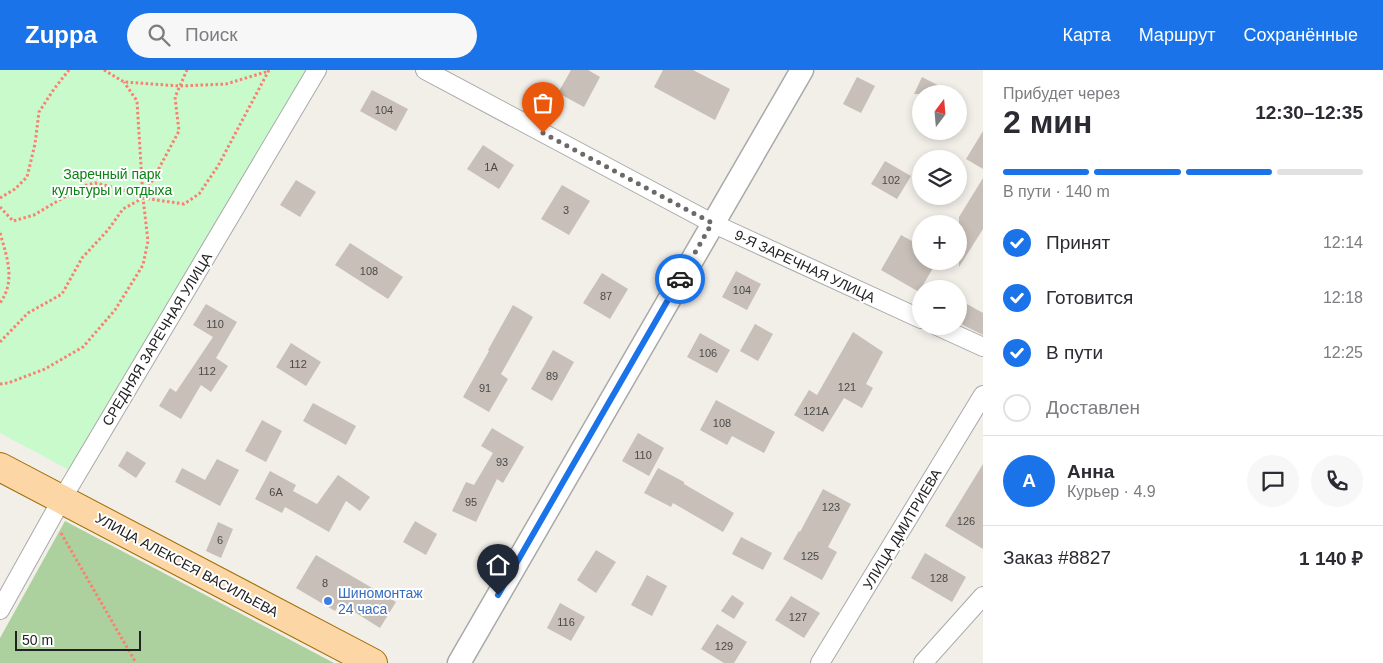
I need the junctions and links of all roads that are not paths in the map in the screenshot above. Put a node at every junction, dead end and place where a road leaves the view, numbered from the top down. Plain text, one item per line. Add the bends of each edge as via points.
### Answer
1 (317, 70) edge
2 (425, 70) edge
3 (802, 70) edge
4 (712, 223) junction
5 (912, 315) edge
6 (957, 335) edge
7 (983, 347) edge
8 (983, 395) edge
9 (0, 467) edge
10 (56, 508) junction
11 (983, 596) edge
12 (0, 610) edge
13 (373, 663) edge
14 (459, 663) edge
15 (820, 663) edge
16 (923, 663) edge

1 - 10 street, СРЕДНЯЯ ЗАРЕЧНАЯ УЛИЦА
2 - 4 street, 9-Я ЗАРЕЧНАЯ УЛИЦА
3 - 4 street
4 - 5 street, 9-Я ЗАРЕЧНАЯ УЛИЦА
4 - 14 street
6 - 7 street
8 - 15 street, УЛИЦА ДМИТРИЕВА
9 - 10 main road, УЛИЦА АЛЕКСЕЯ ВАСИЛЬЕВА
10 - 12 street, СРЕДНЯЯ ЗАРЕЧНАЯ УЛИЦА
10 - 13 main road, УЛИЦА АЛЕКСЕЯ ВАСИЛЬЕВА
11 - 16 street

